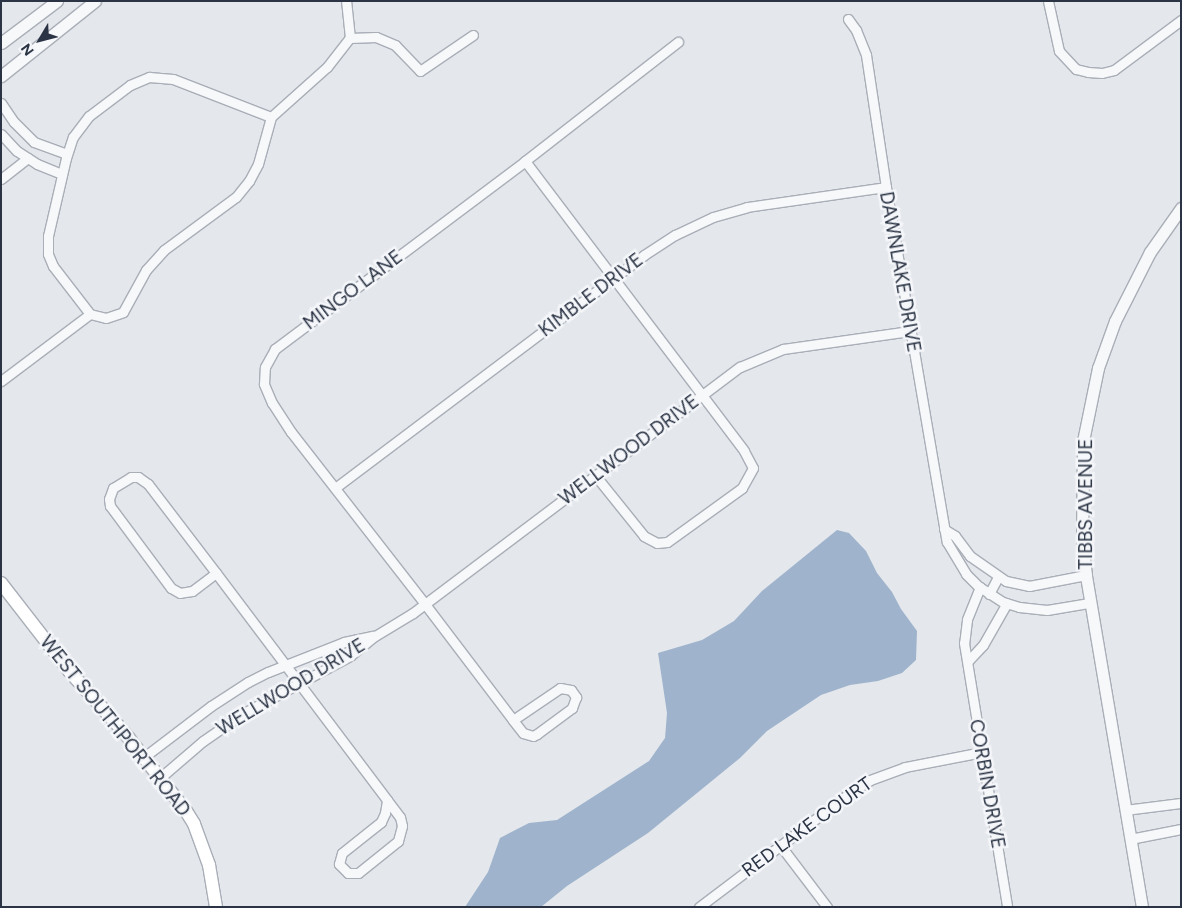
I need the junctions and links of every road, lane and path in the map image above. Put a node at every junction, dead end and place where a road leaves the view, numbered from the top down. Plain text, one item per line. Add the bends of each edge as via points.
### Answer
1 (57, 1) edge
2 (95, 1) edge
3 (346, 1) edge
4 (1048, 1) edge
5 (848, 19) dead end
6 (1181, 20) edge
7 (473, 34) dead end
8 (350, 38) junction
9 (678, 42) dead end
10 (1, 43) edge
11 (1, 76) edge
12 (1, 103) edge
13 (272, 116) junction
14 (1, 134) edge
15 (67, 154) junction
16 (28, 158) junction
17 (525, 161) junction
18 (62, 174) junction
19 (1, 178) edge
20 (886, 187) junction
21 (1181, 208) edge
22 (613, 278) junction
23 (90, 314) junction
24 (910, 331) junction
25 (1, 381) edge
26 (702, 394) junction
27 (595, 475) junction
28 (335, 488) junction
29 (944, 529) junction
30 (216, 574) junction
31 (1086, 575) junction
32 (998, 577) junction
33 (1, 583) edge
34 (980, 587) junction
35 (989, 594) junction
36 (1007, 603) junction
37 (1089, 603) junction
38 (425, 604) junction
39 (375, 636) junction
40 (968, 661) junction
41 (285, 664) junction
42 (300, 683) junction
43 (513, 720) junction
44 (982, 752) junction
45 (144, 757) junction
46 (161, 777) junction
47 (386, 800) junction
48 (1181, 803) edge
49 (1126, 810) junction
50 (1181, 829) edge
51 (1130, 839) junction
52 (780, 846) junction
53 (216, 907) edge
54 (699, 907) edge
55 (826, 907) edge
56 (1007, 907) edge
57 (1142, 907) edge

1 - 10 street
2 - 11 street
3 - 8 street
4 - 6 street via 1060,51 1076,69 1088,72 1114,70
5 - 20 street, DAWNLAKE DRIVE via 859,35 866,55
7 - 8 street via 420,71 395,45 376,37
8 - 13 street via 327,67
9 - 17 street, MINGO LANE
12 - 15 street via 34,142
13 - 15 street via 173,79 149,77 130,85 89,116 73,137
13 - 23 street via 258,164 236,197 164,250 146,270 123,312 106,318
14 - 16 street
15 - 18 street
16 - 18 street
16 - 19 street
17 - 22 street
17 - 28 street, MINGO LANE via 275,349 265,367 264,384 272,403
18 - 23 street via 48,236 48,254 53,266
20 - 22 street, KIMBLE DRIVE via 770,202 724,214 664,241
20 - 24 street, DAWNLAKE DRIVE
21 - 31 street, TIBBS AVENUE via 1130,288 1098,368 1083,441 1082,542
22 - 26 street
22 - 28 street, KIMBLE DRIVE
23 - 25 street
24 - 26 street, WELLWOOD DRIVE via 778,350 740,367
24 - 29 street, DAWNLAKE DRIVE
26 - 27 street, WELLWOOD DRIVE
26 - 27 street via 744,451 752,468 742,488 667,542 657,543 644,536
27 - 38 street, WELLWOOD DRIVE
28 - 38 street, MINGO LANE
29 - 32 street via 955,536 970,556
29 - 34 street, DAWNLAKE DRIVE via 956,560
30 - 30 street via 145,480 128,477 114,487 110,506 171,588 180,593 190,592
30 - 41 street
31 - 32 street via 1028,586
31 - 37 street, TIBBS AVENUE
32 - 35 street
33 - 45 main road, WEST SOUTHPORT ROAD via 70,672
34 - 35 street, DAWNLAKE DRIVE
34 - 40 street, CORBIN DRIVE via 966,624 964,643
35 - 36 street, DAWNLAKE DRIVE
36 - 37 street, DAWNLAKE DRIVE via 1048,610
36 - 40 street via 982,645
37 - 49 street, TIBBS AVENUE
38 - 39 street, WELLWOOD DRIVE
38 - 43 street, MINGO LANE
39 - 41 street, WELLWOOD DRIVE via 344,642
39 - 42 street, WELLWOOD DRIVE via 350,656
40 - 44 street, CORBIN DRIVE
41 - 42 street
41 - 45 street, WELLWOOD DRIVE via 232,691
42 - 46 street, WELLWOOD DRIVE via 231,721
42 - 47 street
43 - 43 street, MINGO LANE via 526,735 533,736 572,708 576,697 572,690 560,688
44 - 52 street, RED LAKE COURT via 905,767 878,776 851,792
44 - 56 street, CORBIN DRIVE
45 - 46 main road, WEST SOUTHPORT ROAD
46 - 53 main road, WEST SOUTHPORT ROAD via 194,824 209,865
47 - 47 street via 381,822 342,853 339,864 348,873 360,871 398,841 402,826 400,817
48 - 49 street
49 - 51 street, TIBBS AVENUE
50 - 51 street
51 - 57 street, TIBBS AVENUE
52 - 54 street, RED LAKE COURT
52 - 55 street

